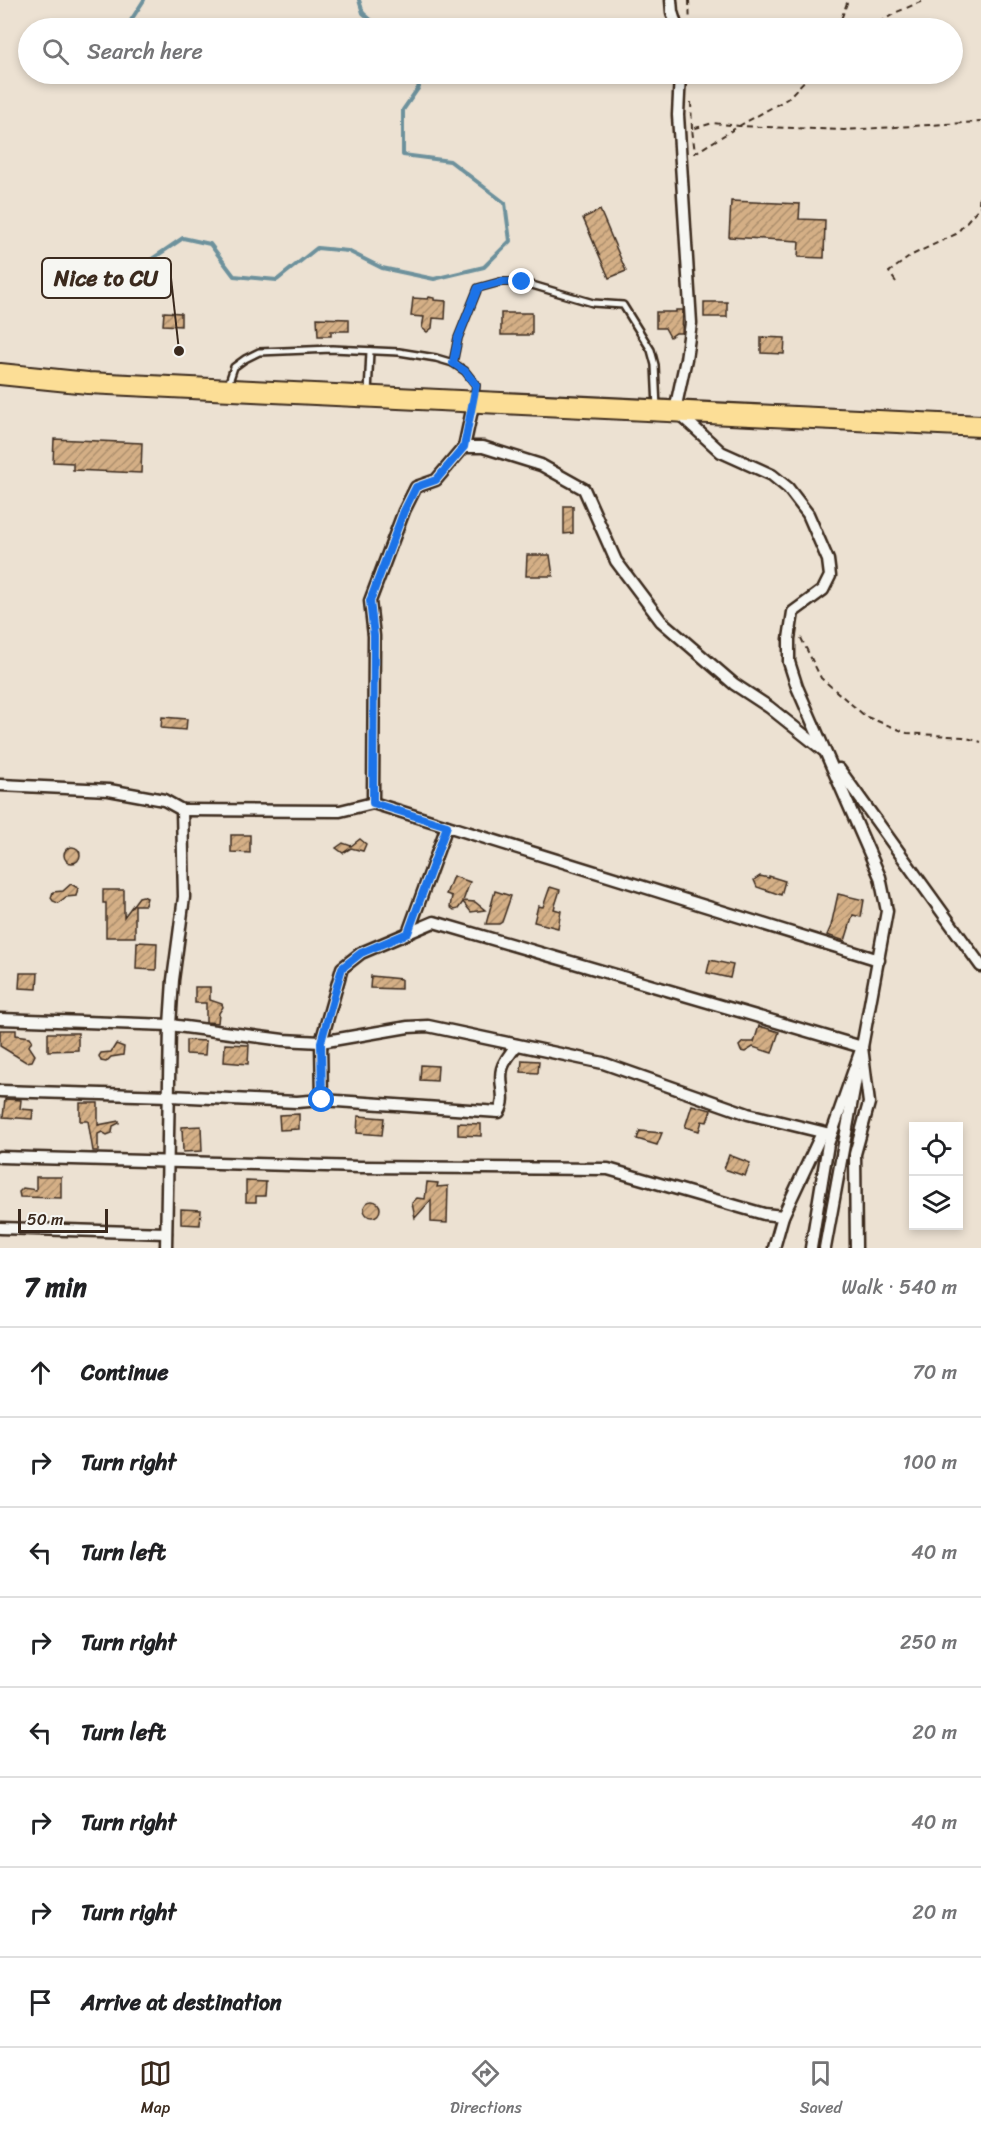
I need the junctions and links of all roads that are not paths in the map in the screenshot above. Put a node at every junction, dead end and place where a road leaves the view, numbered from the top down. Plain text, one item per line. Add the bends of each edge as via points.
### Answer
1 (670, 0) edge
2 (674, 18) edge
3 (680, 84) edge
4 (370, 351) junction
5 (453, 363) junction
6 (0, 374) edge
7 (226, 389) junction
8 (368, 396) junction
9 (474, 401) junction
10 (666, 410) junction
11 (981, 426) edge
12 (464, 447) junction
13 (827, 752) junction
14 (0, 785) edge
15 (373, 803) junction
16 (182, 810) junction
17 (447, 826) junction
18 (408, 933) junction
19 (880, 955) junction
20 (981, 966) edge
21 (0, 1019) edge
22 (170, 1025) junction
23 (321, 1042) junction
24 (518, 1045) junction
25 (862, 1047) junction
26 (0, 1091) edge
27 (170, 1096) junction
28 (322, 1100) junction
29 (826, 1133) junction
30 (0, 1157) edge
31 (168, 1161) junction
32 (783, 1216) junction
33 (0, 1228) edge
34 (166, 1233) junction
35 (166, 1248) edge
36 (774, 1248) edge
37 (811, 1248) edge
38 (825, 1248) edge
39 (856, 1248) edge

1 - 2 street
3 - 10 street via 678,138 691,323 686,359
4 - 5 lane via 399,352
4 - 7 lane via 259,352 234,367
4 - 8 lane
5 - 9 lane via 476,385
5 - 10 lane via 458,338 478,288 522,282 593,303 623,305 651,350
6 - 7 highway via 88,383
7 - 8 highway
8 - 9 highway
9 - 10 highway
9 - 12 street
10 - 11 highway
10 - 13 street via 721,452 772,475 808,514 828,560 830,576 824,590 793,612 789,663
12 - 13 street via 483,447 541,465 584,489 616,561 661,621 734,684
12 - 15 street via 436,480 416,487 370,601 374,636
13 - 19 street via 880,877 887,911
13 - 20 street
14 - 16 street via 109,790 164,800
15 - 16 street via 340,811
15 - 17 street
16 - 22 street via 184,897
17 - 18 street
17 - 19 street
18 - 23 street via 361,953 342,968
18 - 25 street via 434,922
19 - 25 street
21 - 22 street
22 - 23 street
22 - 27 street
23 - 24 street via 428,1026
23 - 28 street
24 - 28 street via 501,1069 503,1092 499,1112
24 - 29 street via 603,1063 748,1114
25 - 29 street
25 - 38 street
25 - 39 street via 869,1103 855,1154
26 - 27 street
27 - 28 street
27 - 31 street
29 - 32 street
29 - 37 street
30 - 31 street
31 - 32 street via 608,1169
31 - 34 street
32 - 36 street
33 - 34 street
34 - 35 street

